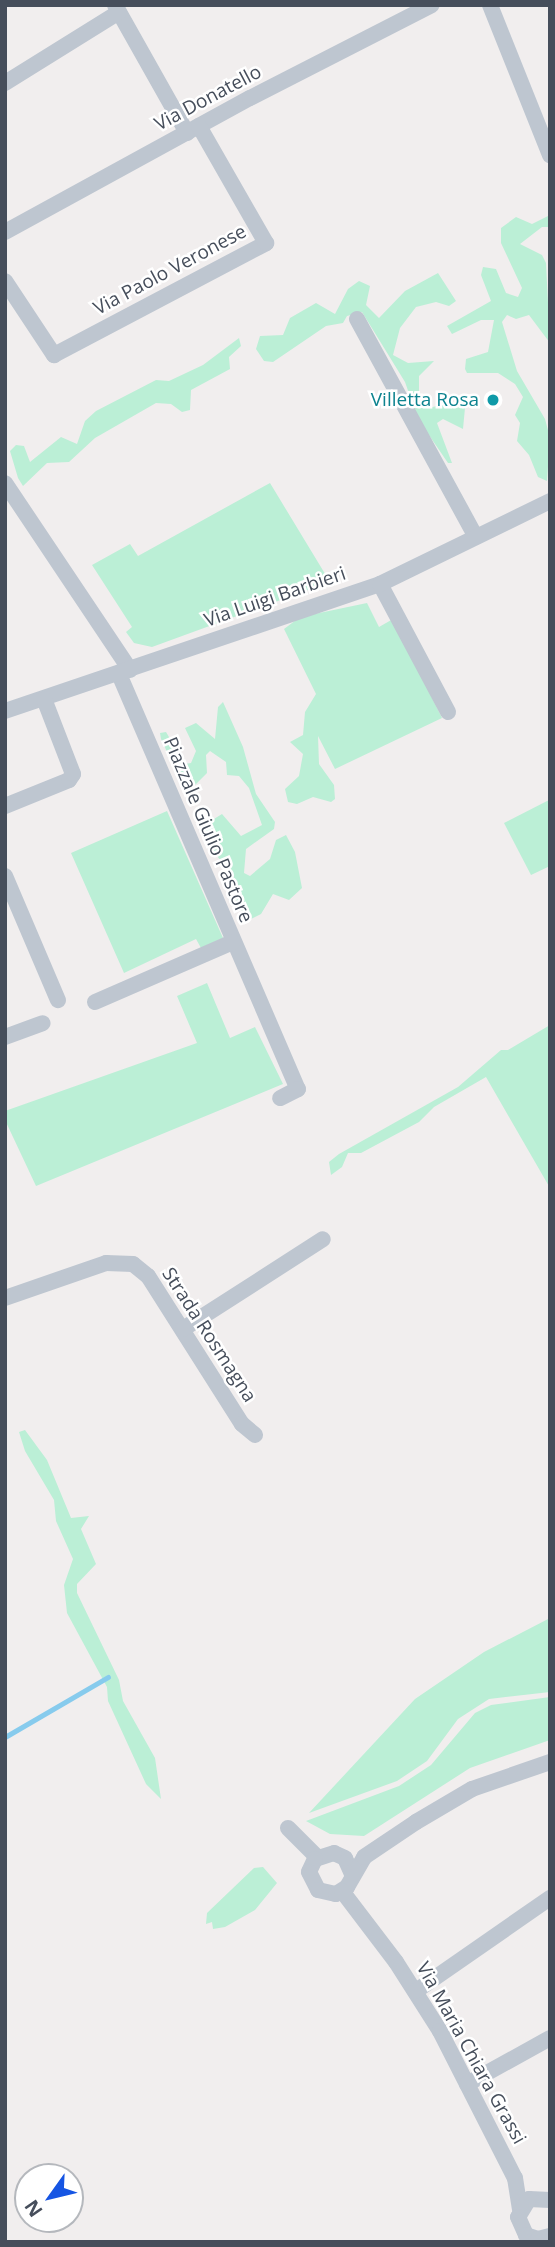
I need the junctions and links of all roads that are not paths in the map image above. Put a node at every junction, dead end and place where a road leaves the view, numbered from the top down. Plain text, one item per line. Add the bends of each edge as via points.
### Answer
1 (432, 5) edge
2 (490, 5) edge
3 (117, 9) edge
4 (5, 83) edge
5 (193, 129) junction
6 (549, 151) edge
7 (5, 232) edge
8 (5, 281) edge
9 (357, 319) dead end
10 (5, 483) edge
11 (550, 501) edge
12 (476, 537) junction
13 (380, 584) junction
14 (124, 672) junction
15 (44, 699) junction
16 (5, 711) edge
17 (448, 712) dead end
18 (5, 806) edge
19 (5, 876) edge
20 (233, 942) junction
21 (58, 1000) dead end
22 (95, 1002) dead end
23 (43, 1023) dead end
24 (5, 1037) edge
25 (280, 1098) dead end
26 (323, 1240) dead end
27 (5, 1298) edge
28 (183, 1329) junction
29 (255, 1435) dead end
30 (550, 1762) edge
31 (288, 1828) dead end
32 (373, 1850) junction
33 (340, 1855) junction
34 (317, 1857) junction
35 (352, 1874) junction
36 (342, 1891) junction
37 (550, 1899) edge
38 (416, 1991) junction
39 (550, 2038) edge
40 (467, 2084) junction
41 (511, 2168) junction
42 (548, 2199) edge
43 (520, 2210) junction
44 (522, 2237) edge
45 (549, 2239) edge

1 - 5 street, Via Donatello
2 - 6 street
3 - 4 street
3 - 5 street
5 - 7 street, Via Donatello
5 - 8 street, Via Paolo Veronese via 266,243 54,355
9 - 12 street
10 - 14 street, Piazzale Giulio Pastore
11 - 12 street, Via Luigi Barbieri
12 - 13 street, Via Luigi Barbieri
13 - 14 street, Via Luigi Barbieri
13 - 17 street
14 - 15 street, Via Luigi Barbieri
14 - 20 street, Piazzale Giulio Pastore
15 - 16 street, Via Luigi Barbieri
15 - 18 street via 73,774 69,780
19 - 21 street
20 - 22 street, Piazzale Giulio Pastore
20 - 25 street via 298,1089
23 - 24 street
26 - 28 street
27 - 28 street, Strada Rosmagna via 106,1263 134,1264 148,1276
28 - 29 street, Strada Rosmagna via 242,1424
30 - 32 street via 472,1789
31 - 34 street
32 - 33 street
32 - 35 street
33 - 34 street
33 - 35 street
34 - 36 street via 309,1872 313,1885 330,1895
35 - 36 street
36 - 38 street, Via Maria Chiara Grassi
37 - 38 street
38 - 40 street, Via Maria Chiara Grassi
39 - 40 street
40 - 41 street, Via Maria Chiara Grassi
41 - 42 street, Via Maria Chiara Grassi
41 - 43 street, Via Maria Chiara Grassi
42 - 43 street via 529,2199
43 - 44 street, Via Maria Chiara Grassi
44 - 45 street

